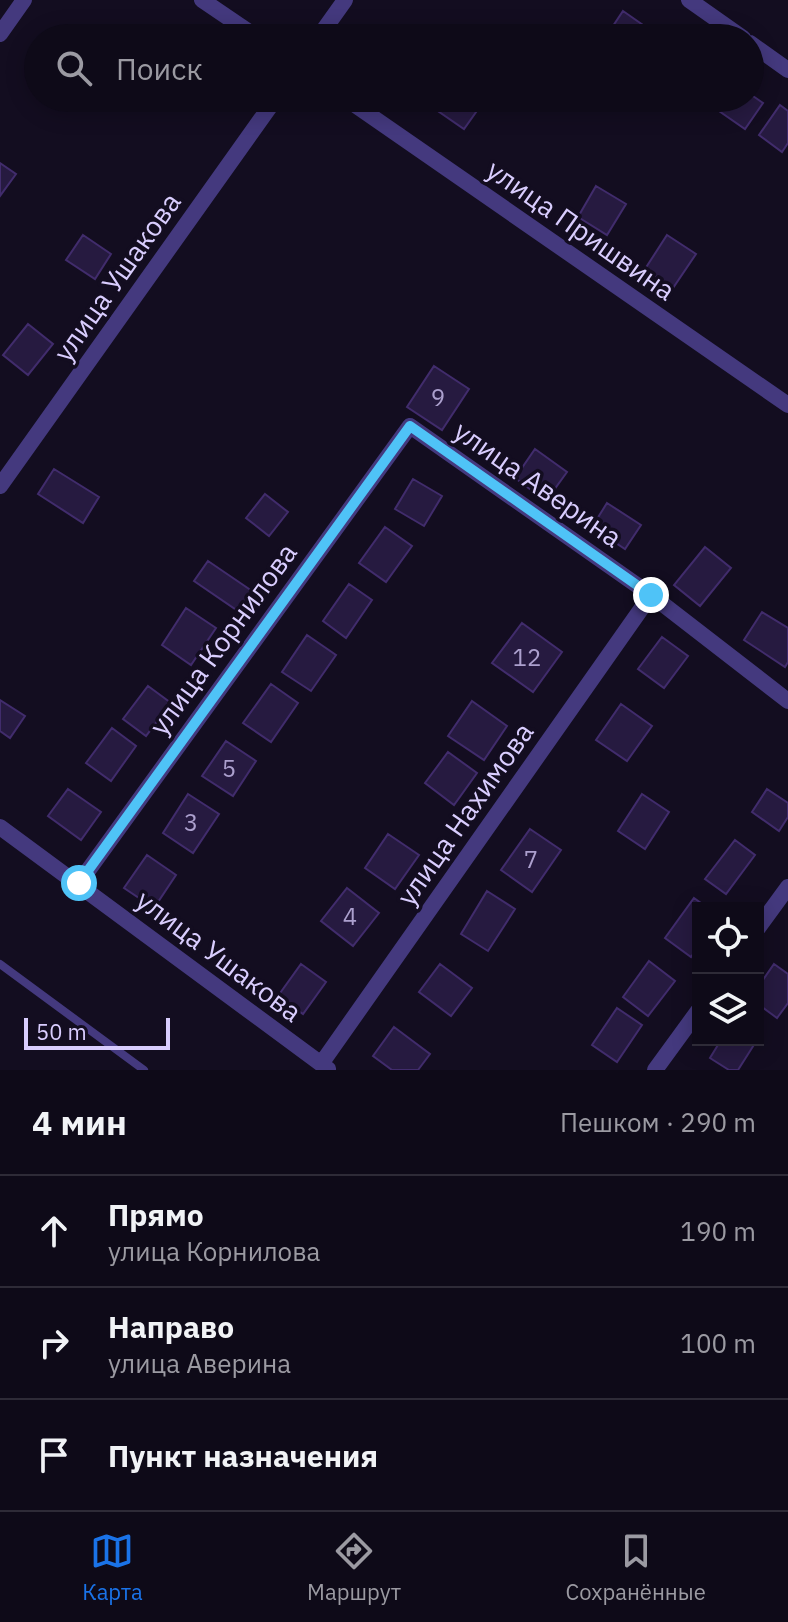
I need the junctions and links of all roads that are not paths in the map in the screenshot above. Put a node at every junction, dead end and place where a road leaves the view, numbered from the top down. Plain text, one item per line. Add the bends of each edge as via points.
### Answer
1 (24, 0) edge
2 (202, 0) edge
3 (345, 0) edge
4 (689, 0) edge
5 (237, 24) edge
6 (328, 24) edge
7 (723, 24) edge
8 (0, 34) edge
9 (764, 53) edge
10 (788, 70) edge
11 (266, 112) edge
12 (365, 112) edge
13 (788, 405) edge
14 (410, 426) joint
15 (0, 486) edge
16 (651, 595) junction
17 (788, 701) edge
18 (0, 827) edge
19 (79, 883) junction
20 (788, 887) edge
21 (764, 920) edge
22 (0, 964) edge
23 (692, 1019) edge
24 (326, 1067) edge
25 (144, 1070) edge
26 (655, 1070) edge

1 - 8 street
2 - 5 street
3 - 6 street
4 - 7 street
9 - 10 street
11 - 15 street, улица Ушакова
12 - 13 street, улица Пришвина
14 - 16 street, улица Аверина
14 - 19 street, улица Корнилова
16 - 17 street, улица Аверина
16 - 24 street, улица Нахимова
18 - 19 street, улица Ушакова
19 - 24 street, улица Ушакова
20 - 21 street
22 - 25 lane
23 - 26 street

